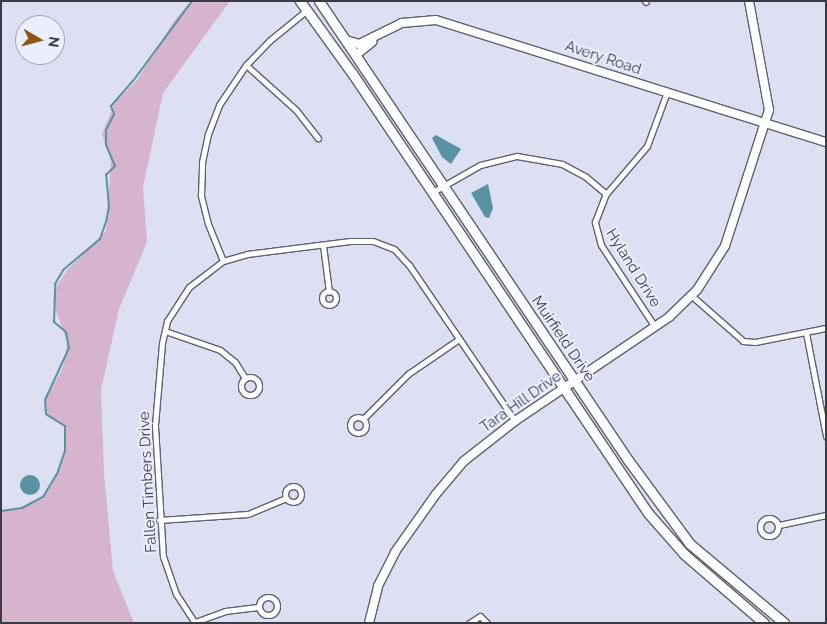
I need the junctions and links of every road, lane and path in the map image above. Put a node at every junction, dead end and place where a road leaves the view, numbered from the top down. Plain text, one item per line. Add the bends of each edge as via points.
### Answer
1 (300, 1) edge
2 (318, 1) edge
3 (749, 1) edge
4 (307, 6) edge
5 (373, 40) junction
6 (348, 42) junction
7 (356, 55) junction
8 (246, 65) junction
9 (667, 92) junction
10 (766, 123) junction
11 (318, 138) dead end
12 (826, 142) edge
13 (443, 186) junction
14 (431, 193) junction
15 (606, 194) junction
16 (323, 245) junction
17 (223, 261) junction
18 (329, 292) dead end
19 (692, 296) junction
20 (655, 327) junction
21 (826, 328) edge
22 (165, 331) junction
23 (806, 333) junction
24 (458, 339) junction
25 (245, 378) dead end
26 (575, 381) junction
27 (563, 389) junction
28 (362, 419) dead end
29 (515, 421) junction
30 (826, 436) edge
31 (286, 498) dead end
32 (826, 515) edge
33 (159, 520) junction
34 (778, 524) dead end
35 (258, 607) dead end
36 (195, 622) edge
37 (369, 623) edge
38 (470, 623) edge
39 (487, 623) edge
40 (764, 623) edge
41 (784, 623) edge

1 - 4 main road
2 - 6 main road, Muirfield Drive
3 - 10 street, Tara Hill Drive via 768,98
4 - 7 main road via 344,51
4 - 8 street
4 - 14 main road, Muirfield Drive
5 - 6 street, Avery Road via 357,44
5 - 7 street, Avery Road
5 - 9 street, Avery Road via 402,23 436,20
6 - 7 main road, Muirfield Drive
7 - 13 main road, Muirfield Drive
8 - 11 street via 296,110
8 - 17 street via 219,105 202,162 204,211
9 - 10 street, Avery Road
9 - 15 street, Hyland Drive via 647,146
10 - 12 street, Avery Road
10 - 19 street, Tara Hill Drive via 725,246
13 - 14 street
13 - 15 street via 490,161 529,156 576,170
13 - 26 main road, Muirfield Drive
14 - 27 main road, Muirfield Drive
15 - 20 street, Hyland Drive via 596,213 597,238
16 - 17 street, Fallen Timbers Drive via 247,254
16 - 18 street
16 - 24 street, Fallen Timbers Drive via 361,240 394,249 409,265
17 - 22 street, Fallen Timbers Drive via 189,287 176,305
19 - 20 street, Tara Hill Drive
19 - 23 street via 743,340 755,342
20 - 26 street, Tara Hill Drive
21 - 23 street
22 - 25 street via 220,350 235,362
22 - 33 street, Fallen Timbers Drive via 155,425
23 - 30 street
24 - 28 street via 408,374
24 - 29 street, Fallen Timbers Drive
26 - 27 street, Tara Hill Drive
26 - 41 main road, Muirfield Drive via 690,544
27 - 29 street, Tara Hill Drive
27 - 40 main road, Muirfield Drive via 648,513 683,553
29 - 37 street, Tara Hill Drive via 464,462 410,528 382,578
31 - 33 street via 248,514
32 - 34 street
33 - 36 street, Fallen Timbers Drive via 163,557 176,594
35 - 36 street via 225,611
38 - 39 street via 480,616

